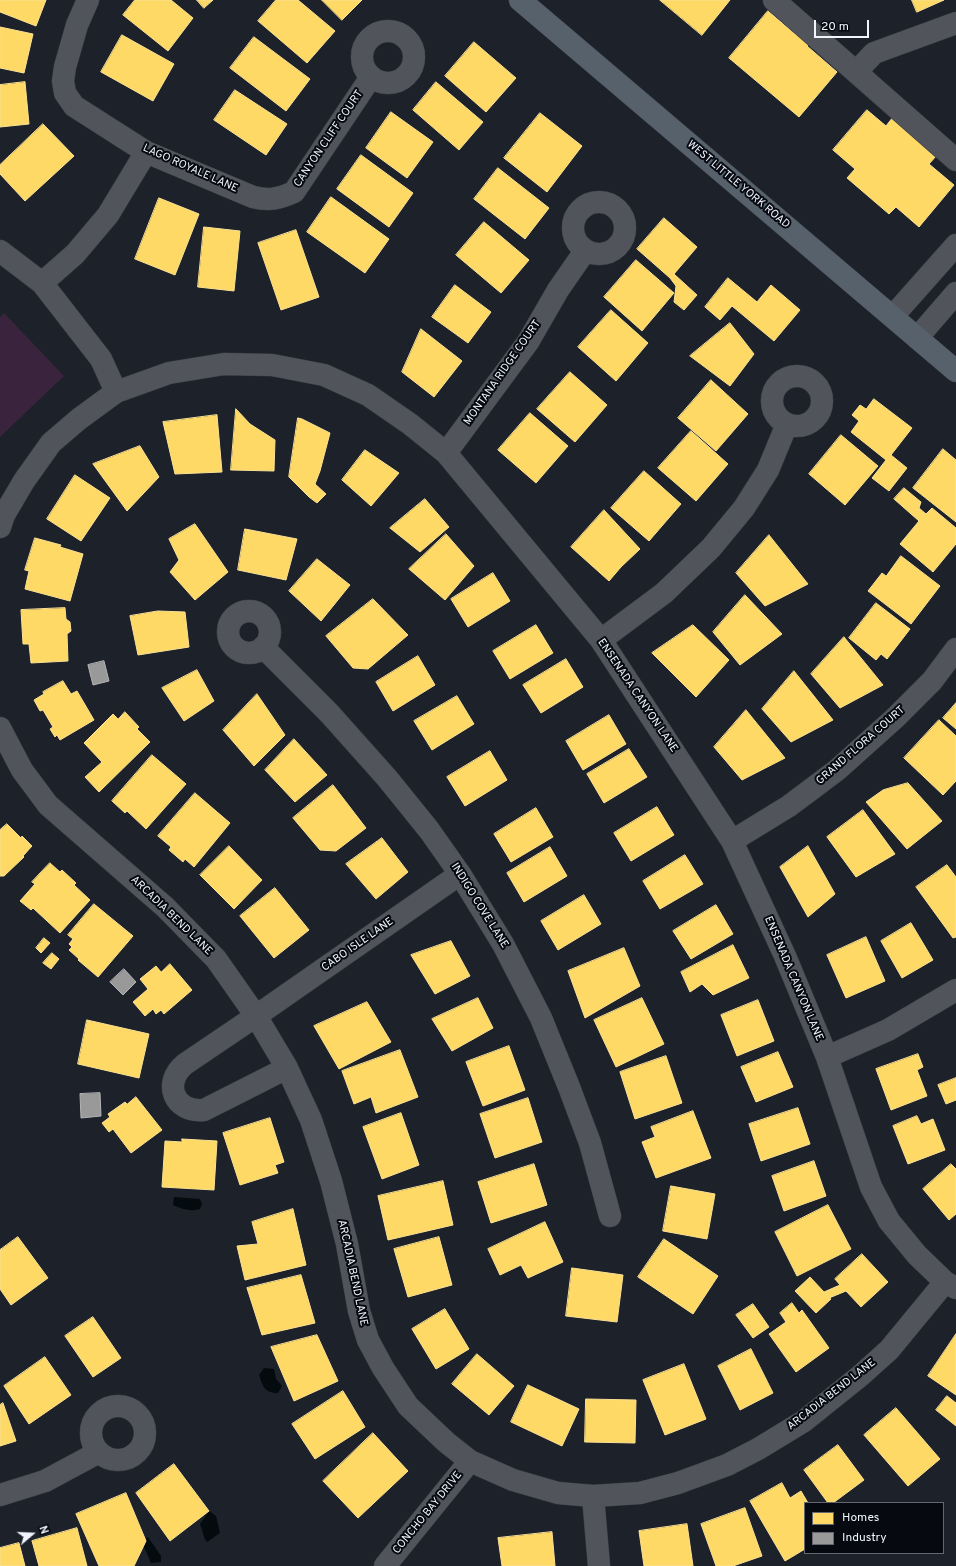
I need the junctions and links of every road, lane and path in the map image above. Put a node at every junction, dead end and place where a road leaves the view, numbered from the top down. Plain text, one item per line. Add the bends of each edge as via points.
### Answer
1 (88, 0) edge
2 (521, 0) edge
3 (774, 0) edge
4 (956, 23) edge
5 (856, 72) junction
6 (371, 77) dead end
7 (146, 152) junction
8 (956, 160) edge
9 (283, 196) joint
10 (956, 245) edge
11 (0, 251) edge
12 (585, 251) dead end
13 (42, 283) junction
14 (956, 293) edge
15 (892, 316) junction
16 (917, 338) junction
17 (956, 371) edge
18 (116, 392) junction
19 (787, 424) dead end
20 (446, 453) junction
21 (0, 527) edge
22 (601, 640) junction
23 (263, 647) dead end
24 (956, 649) edge
25 (0, 728) edge
26 (732, 841) junction
27 (460, 874) junction
28 (956, 990) edge
29 (256, 1016) junction
30 (827, 1057) junction
31 (287, 1068) junction
32 (610, 1216) dead end
33 (950, 1285) edge
34 (99, 1452) dead end
35 (470, 1461) junction
36 (0, 1495) edge
37 (593, 1496) junction
38 (385, 1566) edge
39 (599, 1566) edge

1 - 7 street, LAGO ROYALE LANE via 77,25 65,67 65,93 74,106
2 - 15 main road, WEST LITTLE YORK ROAD
3 - 5 street
4 - 5 street via 874,53
5 - 8 street
6 - 9 street, CANYON CLIFF COURT via 294,192
7 - 9 street, LAGO ROYALE LANE via 253,197 266,200
7 - 13 street via 108,215 74,254
10 - 15 street
11 - 13 street
12 - 20 street, MONTANA RIDGE COURT via 558,290 528,342
13 - 18 street via 101,359
14 - 16 street
15 - 16 main road, WEST LITTLE YORK ROAD
16 - 17 main road, WEST LITTLE YORK ROAD
18 - 20 street, ENSENADA CANYON LANE via 169,373 224,364 272,365 324,375 368,396 410,424
18 - 21 street via 78,419 50,444 24,481 4,515
19 - 22 street via 768,470 744,508 711,548 664,593
20 - 22 street, ENSENADA CANYON LANE
22 - 26 street, ENSENADA CANYON LANE
23 - 27 street, INDIGO COVE LANE via 387,778
24 - 26 street, GRAND FLORA COURT via 932,681 837,770 789,806
25 - 29 street, ARCADIA BEND LANE via 22,770 48,805 165,907 216,959
26 - 30 street, ENSENADA CANYON LANE via 785,956
27 - 29 street, CABO ISLE LANE
27 - 32 street, INDIGO COVE LANE via 503,944 541,1018 590,1143
28 - 30 street via 888,1030
29 - 31 street, ARCADIA BEND LANE
29 - 31 street, CABO ISLE LANE via 179,1069 173,1083 176,1099 188,1109 204,1110
30 - 33 street, ENSENADA CANYON LANE via 871,1187 889,1221 917,1255
31 - 35 street, ARCADIA BEND LANE via 311,1120 331,1181 347,1244 359,1311 368,1340 408,1406
33 - 37 street, ARCADIA BEND LANE via 889,1350 860,1376 804,1421 758,1449 678,1483 640,1494
34 - 36 street via 45,1481
35 - 37 street, ARCADIA BEND LANE via 513,1480 558,1493
35 - 38 street, CONCHO BAY DRIVE
37 - 39 street

